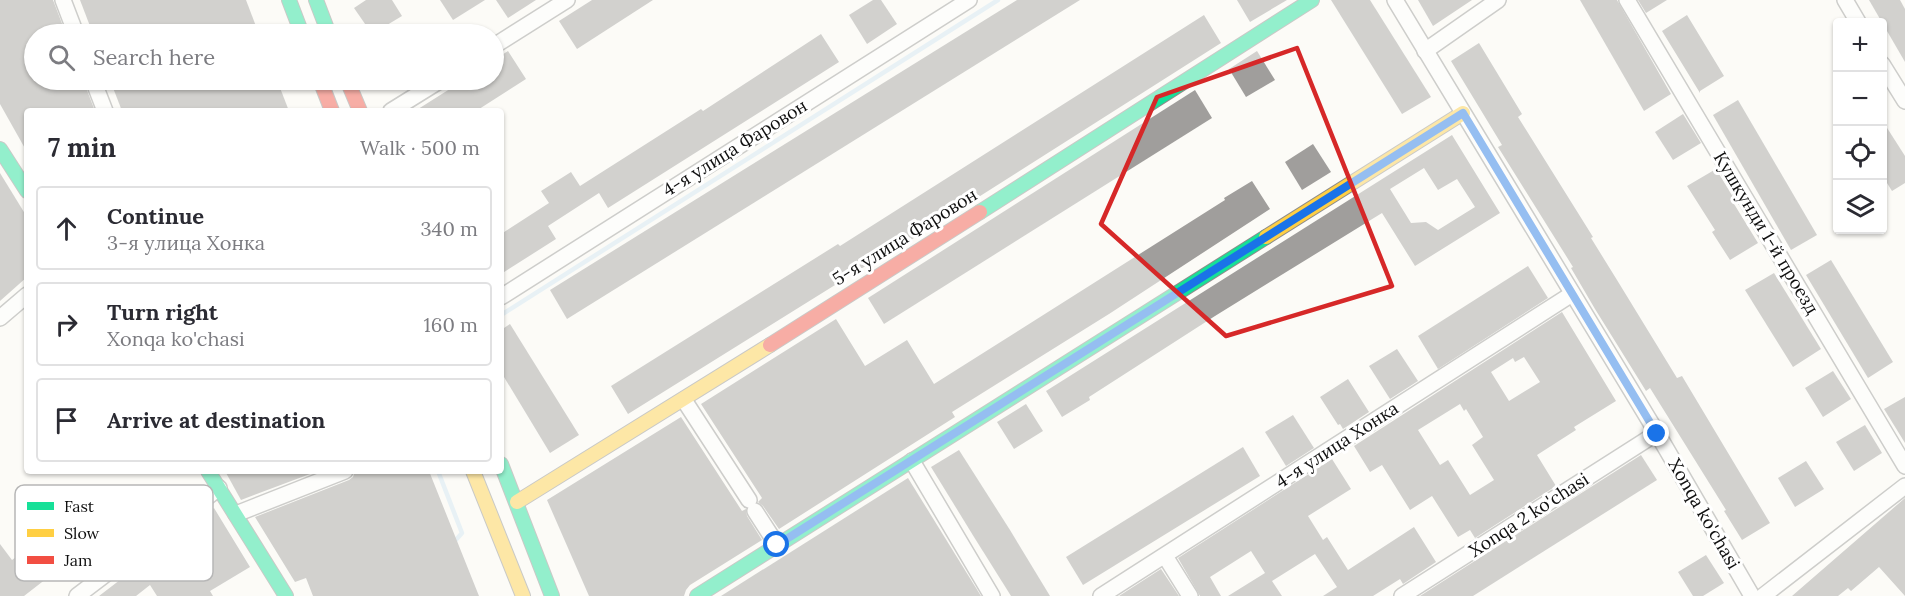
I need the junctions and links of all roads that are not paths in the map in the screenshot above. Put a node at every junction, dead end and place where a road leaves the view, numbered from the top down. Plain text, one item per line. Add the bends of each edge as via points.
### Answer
1 (63, 0) edge
2 (289, 0) edge
3 (316, 0) edge
4 (567, 0) edge
5 (969, 0) edge
6 (1311, 0) edge
7 (1395, 0) edge
8 (1498, 0) edge
9 (1626, 0) edge
10 (1845, 0) edge
11 (1856, 18) edge
12 (72, 24) edge
13 (298, 24) edge
14 (325, 24) edge
15 (504, 40) edge
16 (1425, 51) junction
17 (1887, 72) edge
18 (97, 90) edge
19 (322, 90) edge
20 (351, 90) edge
21 (425, 90) edge
22 (1905, 102) edge
23 (104, 108) edge
24 (326, 108) edge
25 (359, 108) edge
26 (396, 108) edge
27 (1463, 113) junction
28 (0, 149) edge
29 (24, 186) edge
30 (1572, 294) junction
31 (504, 295) edge
32 (24, 298) edge
33 (0, 318) edge
34 (684, 400) junction
35 (1657, 434) junction
36 (912, 461) junction
37 (1905, 466) edge
38 (504, 471) edge
39 (210, 474) edge
40 (337, 474) edge
41 (474, 474) edge
42 (1905, 486) edge
43 (219, 488) junction
44 (213, 493) edge
45 (517, 502) junction
46 (236, 514) junction
47 (777, 545) junction
48 (1165, 556) junction
49 (97, 581) edge
50 (77, 596) edge
51 (286, 596) edge
52 (523, 596) edge
53 (552, 596) edge
54 (697, 596) edge
55 (992, 596) edge
56 (1101, 596) edge
57 (1190, 596) edge
58 (1402, 596) edge
59 (1752, 596) edge
60 (1763, 596) edge

1 - 12 street
2 - 13 street
3 - 14 street
4 - 15 street
5 - 31 street, 4-я улица Фаровон
6 - 34 street, 5-я улица Фаровон
7 - 16 street, Xonqa ko'chasi
8 - 16 street
9 - 37 street, Кушкунди 1-й проезд
10 - 11 street
16 - 27 street, Xonqa ko'chasi
17 - 22 street
18 - 23 street
19 - 24 street
20 - 25 street
21 - 26 street
27 - 30 street, Xonqa ko'chasi
27 - 36 street
28 - 29 street
30 - 35 street, Xonqa ko'chasi
30 - 48 street, 4-я улица Хонка
32 - 33 street
34 - 45 street, 5-я улица Фаровон
34 - 47 street
35 - 58 street, Xonqa 2 ko'chasi
35 - 59 street, Xonqa ko'chasi
36 - 47 street
36 - 55 street
38 - 45 street
39 - 43 street
40 - 46 street
41 - 52 street
42 - 60 street
43 - 44 street
43 - 46 street
45 - 53 street
46 - 51 street
47 - 54 street
48 - 56 street, 4-я улица Хонка
48 - 57 street
49 - 50 street

